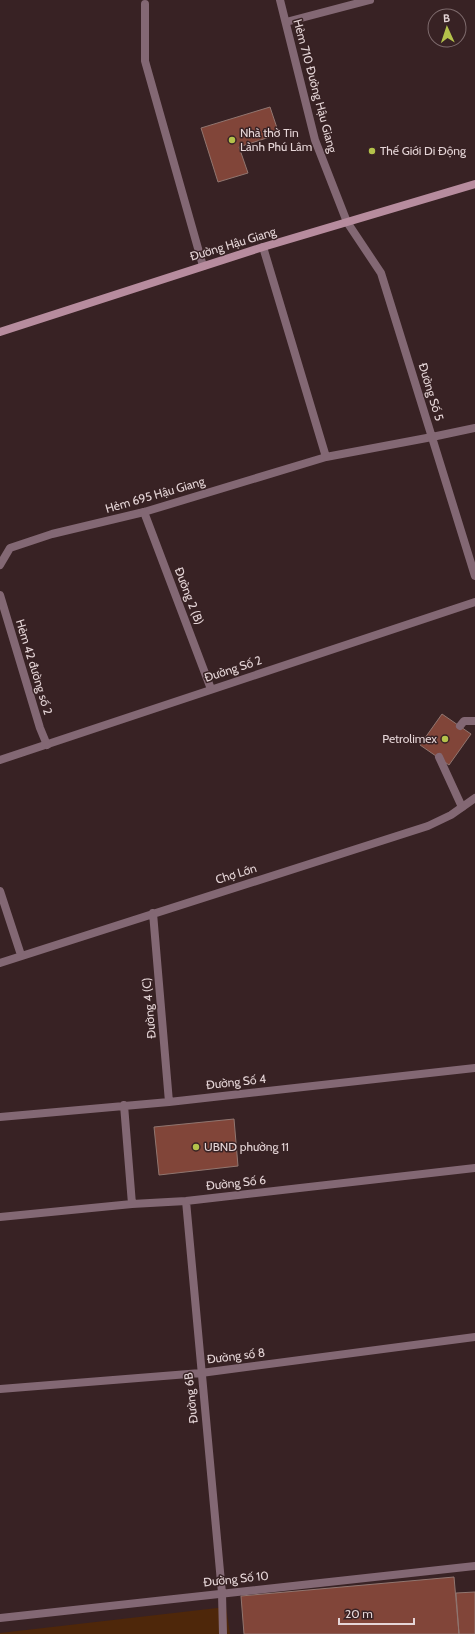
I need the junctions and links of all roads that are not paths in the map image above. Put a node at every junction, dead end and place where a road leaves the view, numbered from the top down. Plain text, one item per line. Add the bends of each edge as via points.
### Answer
1 (280, 0) edge
2 (370, 0) edge
3 (145, 4) dead end
4 (286, 22) junction
5 (475, 184) edge
6 (346, 222) junction
7 (262, 247) junction
8 (203, 266) junction
9 (0, 332) edge
10 (475, 428) edge
11 (432, 437) junction
12 (326, 457) junction
13 (144, 512) junction
14 (0, 565) edge
15 (475, 576) edge
16 (0, 595) edge
17 (475, 602) edge
18 (211, 689) junction
19 (475, 721) edge
20 (460, 726) dead end
21 (48, 745) junction
22 (439, 757) dead end
23 (0, 760) edge
24 (475, 798) edge
25 (462, 807) junction
26 (0, 891) edge
27 (153, 913) junction
28 (21, 955) junction
29 (0, 963) edge
30 (475, 1068) edge
31 (169, 1102) junction
32 (124, 1105) junction
33 (0, 1117) edge
34 (475, 1168) edge
35 (186, 1201) junction
36 (132, 1204) junction
37 (0, 1218) edge
38 (475, 1337) edge
39 (201, 1373) junction
40 (0, 1389) edge
41 (475, 1566) edge
42 (222, 1593) junction
43 (0, 1618) edge
44 (223, 1634) edge

1 - 4 street, Hẻm 710 Đường Hậu Giang
2 - 4 street
3 - 8 street via 145,61
4 - 6 street, Hẻm 710 Đường Hậu Giang via 315,140
5 - 6 main road, Đường Hậu Giang
6 - 7 main road, Đường Hậu Giang
6 - 11 street, Đường Số 5 via 381,273
7 - 8 main road, Đường Hậu Giang
7 - 12 street
8 - 9 main road, Đường Hậu Giang
10 - 11 street, Hẻm 695 Hậu Giang
11 - 12 street, Hẻm 695 Hậu Giang
11 - 15 street, Đường Số 5
12 - 13 street, Hẻm 695 Hậu Giang
13 - 14 street, Hẻm 695 Hậu Giang via 52,534 10,548
13 - 18 street, Đường 2 (B)
16 - 21 street, Hẻm 42 đường số 2 via 40,728
17 - 18 street, Đường Số 2
18 - 21 street, Đường Số 2
19 - 20 street via 464,721
21 - 23 street, Đường Số 2
22 - 25 street
24 - 25 street, Chợ Lớn
25 - 27 street, Chợ Lớn via 428,826
26 - 28 street
27 - 28 street, Chợ Lớn
27 - 31 street, Đường 4 (C)
28 - 29 street, Chợ Lớn
30 - 31 street, Đường Số 4
31 - 32 street, Đường Số 4
32 - 33 street, Đường Số 4
32 - 36 street
34 - 35 street, Đường Số 6
35 - 36 street, Đường Số 6
35 - 39 street, Đường 6B
36 - 37 street, Đường Số 6
38 - 39 street, Đường số 8
39 - 40 street, Đường số 8
39 - 42 street, Đường 6B
41 - 42 street, Đường Số 10
42 - 43 street, Đường Số 10
42 - 44 street, Đường 6B

